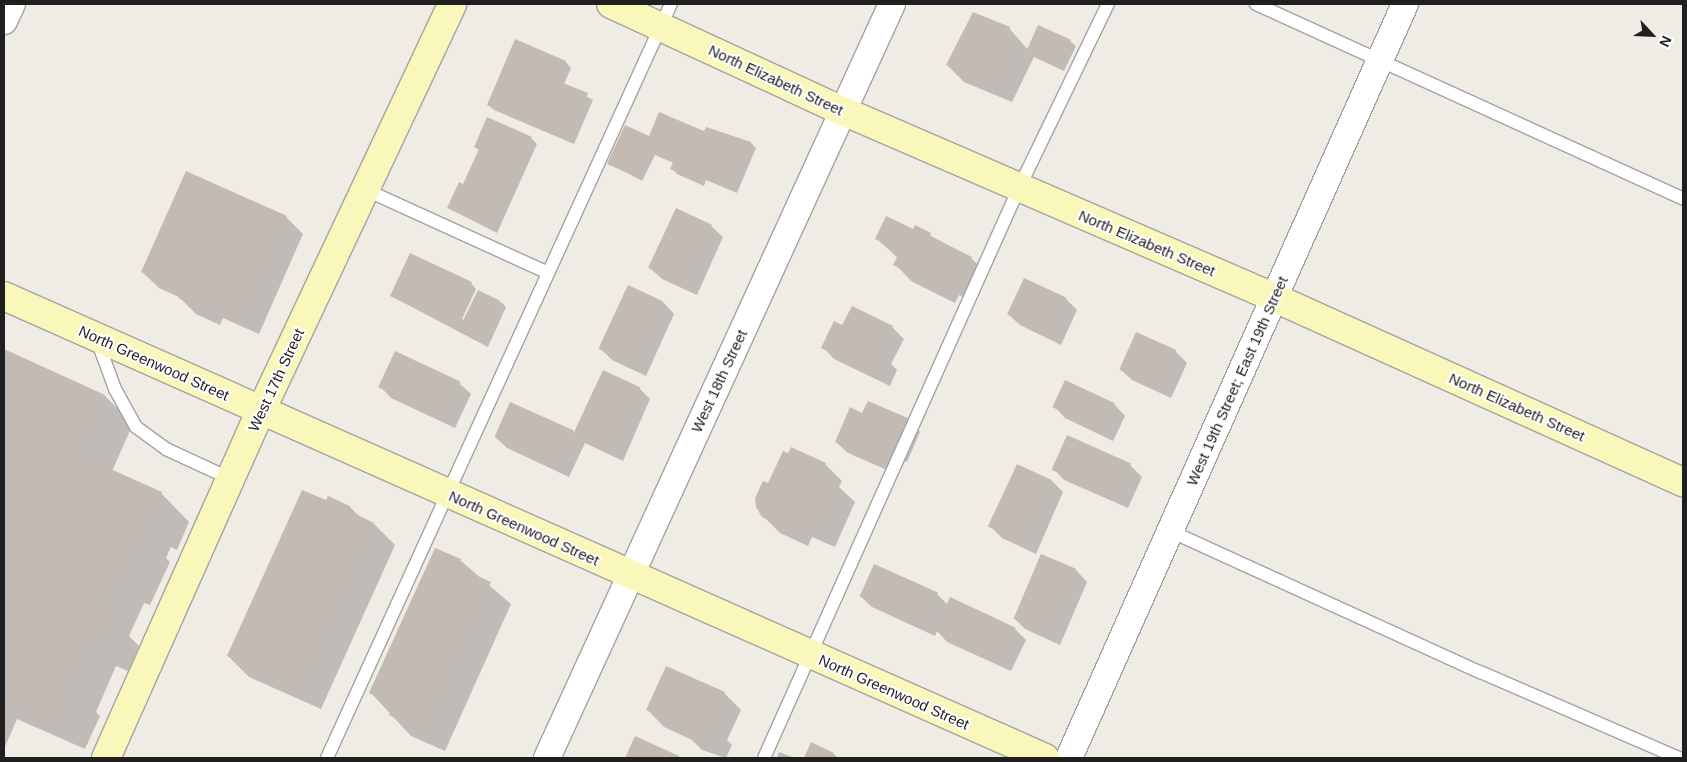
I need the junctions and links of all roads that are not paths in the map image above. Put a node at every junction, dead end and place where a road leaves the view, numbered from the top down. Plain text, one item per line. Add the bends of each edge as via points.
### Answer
1 (12, 4) edge
2 (452, 4) edge
3 (611, 4) edge
4 (892, 4) edge
5 (1108, 4) edge
6 (1256, 4) edge
7 (1405, 4) edge
8 (666, 15) edge
9 (4, 21) edge
10 (1380, 62) junction
11 (843, 111) junction
12 (1019, 188) junction
13 (364, 189) junction
14 (1683, 198) edge
15 (548, 272) junction
16 (4, 296) edge
17 (1274, 298) junction
18 (96, 338) junction
19 (261, 411) junction
20 (231, 479) junction
21 (1683, 482) edge
22 (446, 494) junction
23 (1170, 530) junction
24 (630, 575) junction
25 (810, 654) junction
26 (106, 758) edge
27 (327, 758) edge
28 (547, 758) edge
29 (764, 758) edge
30 (1045, 758) edge
31 (1069, 758) edge
32 (1680, 758) edge

1 - 9 street
2 - 13 main road, West 17th Street
3 - 8 main road, North Elizabeth Street
4 - 11 street, West 18th Street
5 - 12 lane
6 - 10 lane
7 - 10 street, West 19th Street; East 19th Street
8 - 11 main road, North Elizabeth Street
8 - 15 lane
10 - 14 lane
10 - 17 street, West 19th Street; East 19th Street
11 - 12 main road, North Elizabeth Street
11 - 24 street, West 18th Street
12 - 17 main road, North Elizabeth Street
12 - 25 lane
13 - 15 lane
13 - 19 main road, West 17th Street
15 - 22 lane
16 - 18 main road, North Greenwood Street
17 - 21 main road, North Elizabeth Street
17 - 23 street, West 19th Street; East 19th Street
18 - 19 main road, North Greenwood Street
18 - 20 lane via 115,389 136,427 166,449
19 - 20 main road, West 17th Street
19 - 22 main road, North Greenwood Street
20 - 26 main road, West 17th Street
22 - 24 main road, North Greenwood Street
22 - 27 lane
23 - 31 street, West 19th Street; East 19th Street
23 - 32 lane via 1480,672
24 - 25 main road, North Greenwood Street
24 - 28 street, West 18th Street
25 - 29 lane
25 - 30 main road, North Greenwood Street

